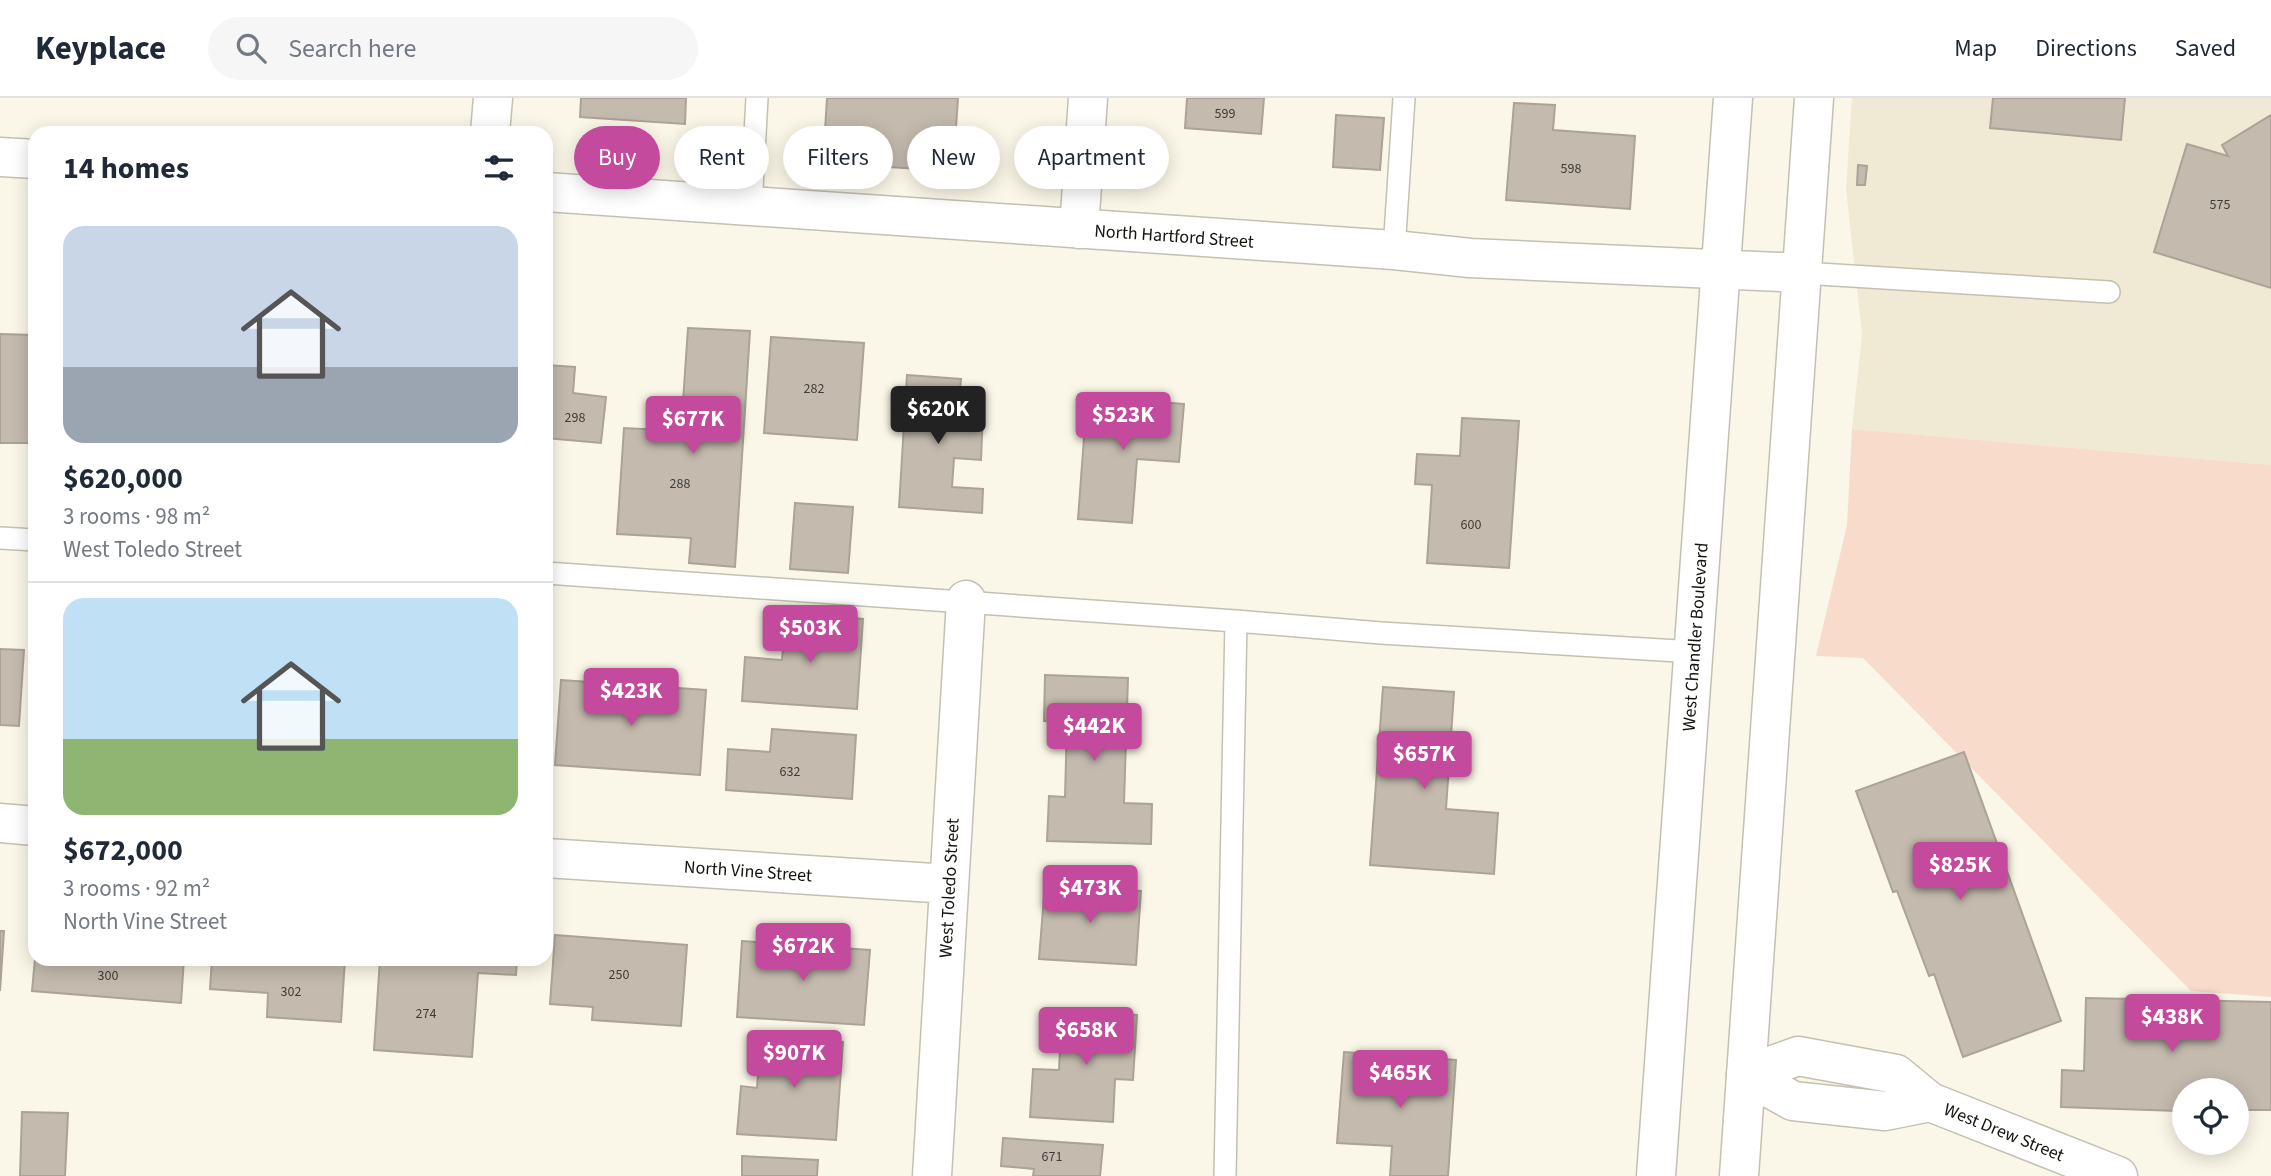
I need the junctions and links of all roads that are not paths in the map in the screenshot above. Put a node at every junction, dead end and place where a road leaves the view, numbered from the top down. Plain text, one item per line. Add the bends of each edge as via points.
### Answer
1 (492, 98) edge
2 (757, 98) edge
3 (1088, 98) edge
4 (1404, 98) edge
5 (1733, 98) edge
6 (1814, 98) edge
7 (490, 126) edge
8 (0, 157) edge
9 (28, 159) edge
10 (553, 192) edge
11 (751, 206) junction
12 (1079, 229) junction
13 (1394, 250) junction
14 (1720, 270) junction
15 (1803, 273) junction
16 (2109, 292) dead end
17 (0, 538) edge
18 (28, 540) edge
19 (553, 573) edge
20 (966, 600) junction
21 (1236, 621) junction
22 (1695, 652) junction
23 (0, 823) edge
24 (28, 825) edge
25 (553, 858) edge
26 (949, 884) junction
27 (1746, 1075) junction
28 (932, 1176) edge
29 (1226, 1176) edge
30 (1656, 1176) edge
31 (1739, 1176) edge
32 (2118, 1176) edge

1 - 7 street
2 - 11 lane
3 - 12 street
4 - 13 lane
5 - 14 street, West Chandler Boulevard
6 - 15 street
8 - 9 street
10 - 11 street, North Hartford Street
11 - 12 street, North Hartford Street
12 - 13 street, North Hartford Street
13 - 14 street, North Hartford Street
14 - 15 street, North Hartford Street
14 - 22 street, West Chandler Boulevard
15 - 16 lane
15 - 27 street
17 - 18 lane
19 - 20 lane
20 - 21 lane
20 - 26 street, West Toledo Street
21 - 22 lane
21 - 29 lane
22 - 30 street, West Chandler Boulevard
23 - 24 street
25 - 26 street, North Vine Street
26 - 28 street, West Toledo Street
27 - 31 street
27 - 32 street, West Drew Street via 1798,1056 1896,1074 1930,1102

